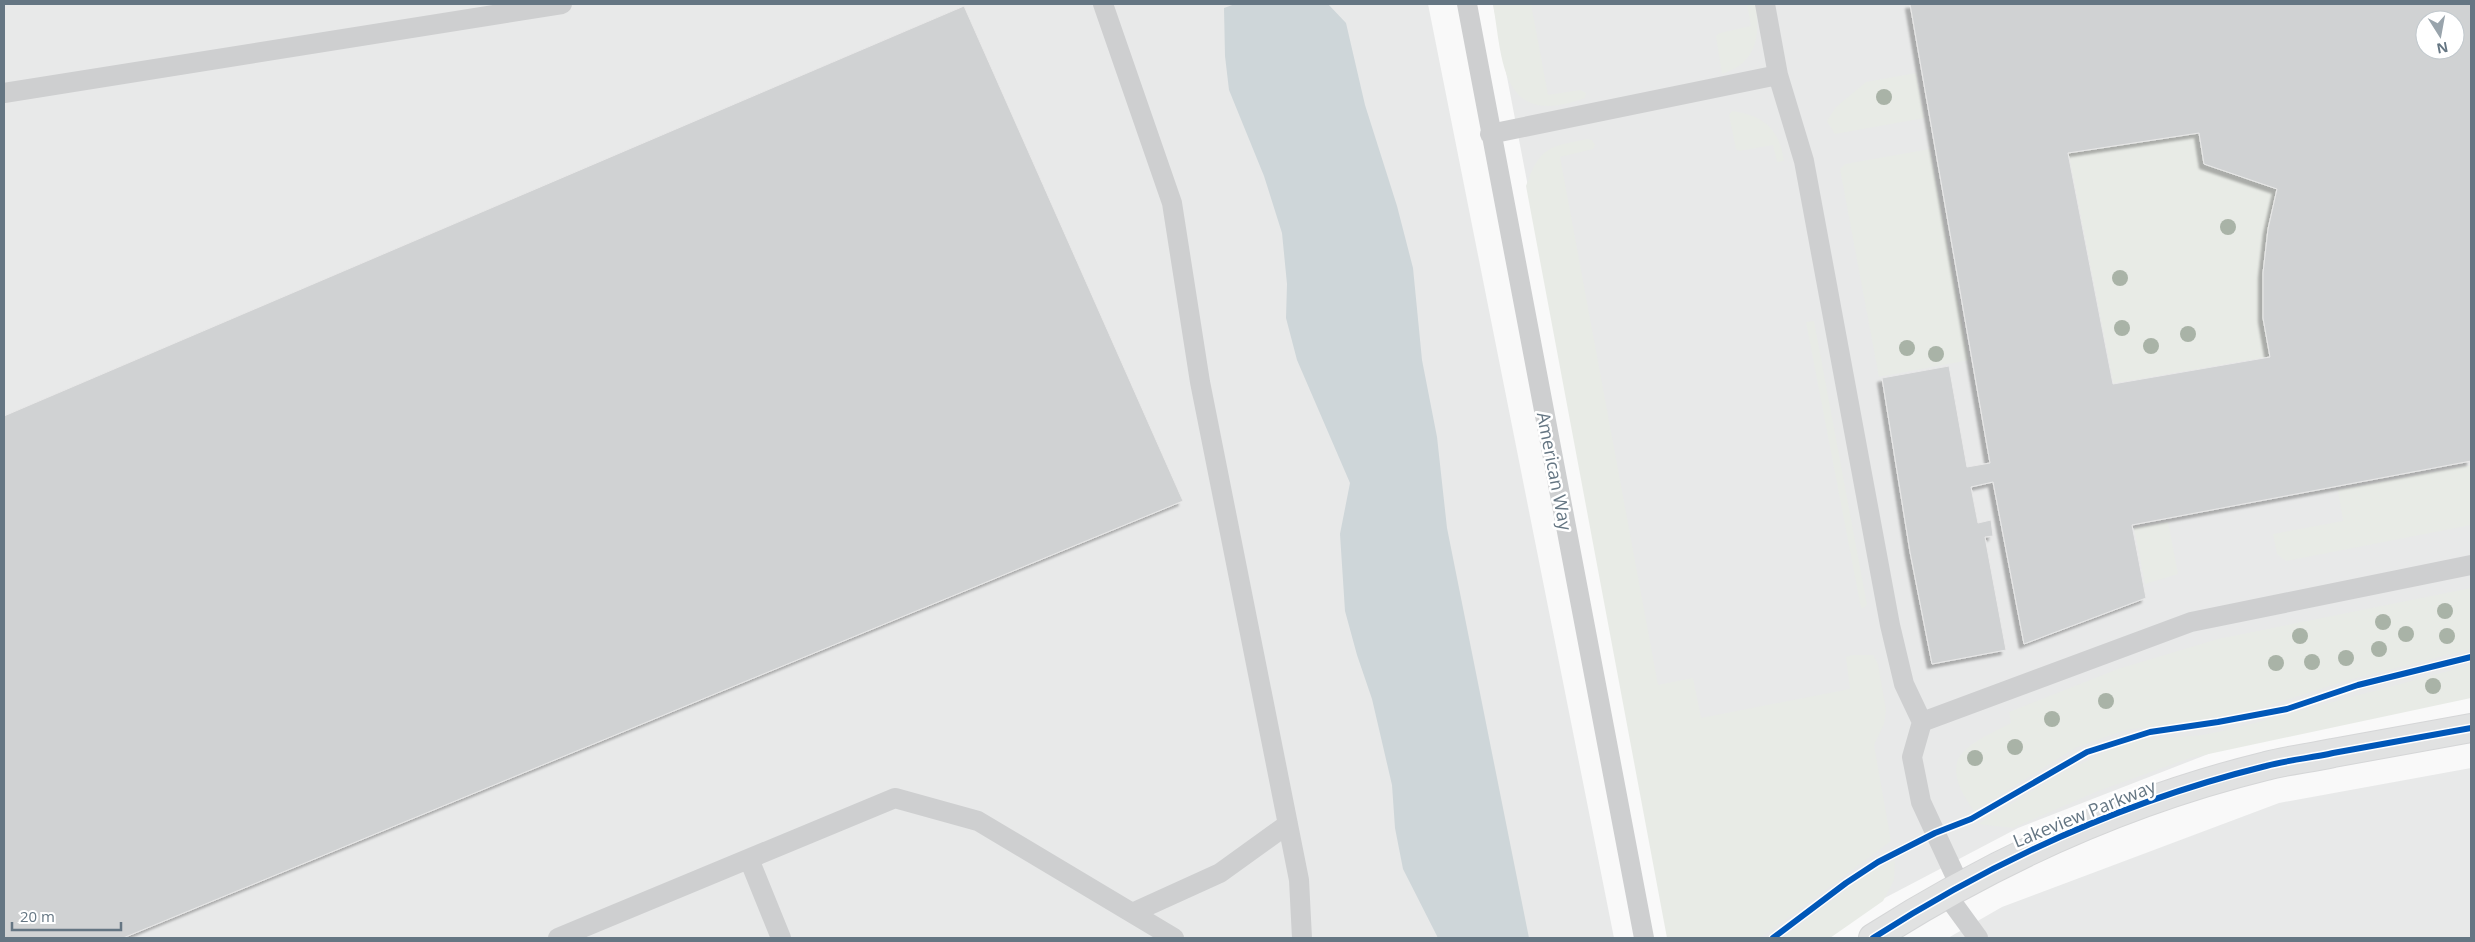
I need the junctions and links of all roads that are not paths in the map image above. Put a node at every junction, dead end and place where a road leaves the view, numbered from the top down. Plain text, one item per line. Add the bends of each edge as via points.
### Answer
1 (562, 4) edge
2 (1103, 4) edge
3 (1467, 4) edge
4 (1765, 4) edge
5 (1778, 75) junction
6 (4, 92) edge
7 (1490, 134) junction
8 (2471, 565) edge
9 (1922, 722) junction
10 (2471, 728) edge
11 (1288, 824) junction
12 (748, 859) junction
13 (1953, 890) junction
14 (1132, 913) junction
15 (558, 938) edge
16 (781, 938) edge
17 (1174, 938) edge
18 (1302, 938) edge
19 (1644, 938) edge
20 (1872, 938) edge
21 (1978, 938) edge

1 - 6 lane
2 - 11 lane via 1172,203 1200,382
3 - 7 lane, American Way
4 - 5 lane
5 - 7 lane
5 - 9 lane via 1804,160 1890,625 1904,684
7 - 19 lane, American Way
8 - 9 lane via 2191,622
9 - 13 lane via 1912,757 1921,802
10 - 13 street, Lakeview Parkway via 2267,766 2152,800 2078,828 2001,863
11 - 14 lane via 1220,874
11 - 18 lane via 1299,880
12 - 14 lane via 895,798 978,821
12 - 15 lane
12 - 16 lane
13 - 20 street, Lakeview Parkway
13 - 21 lane
14 - 17 lane

